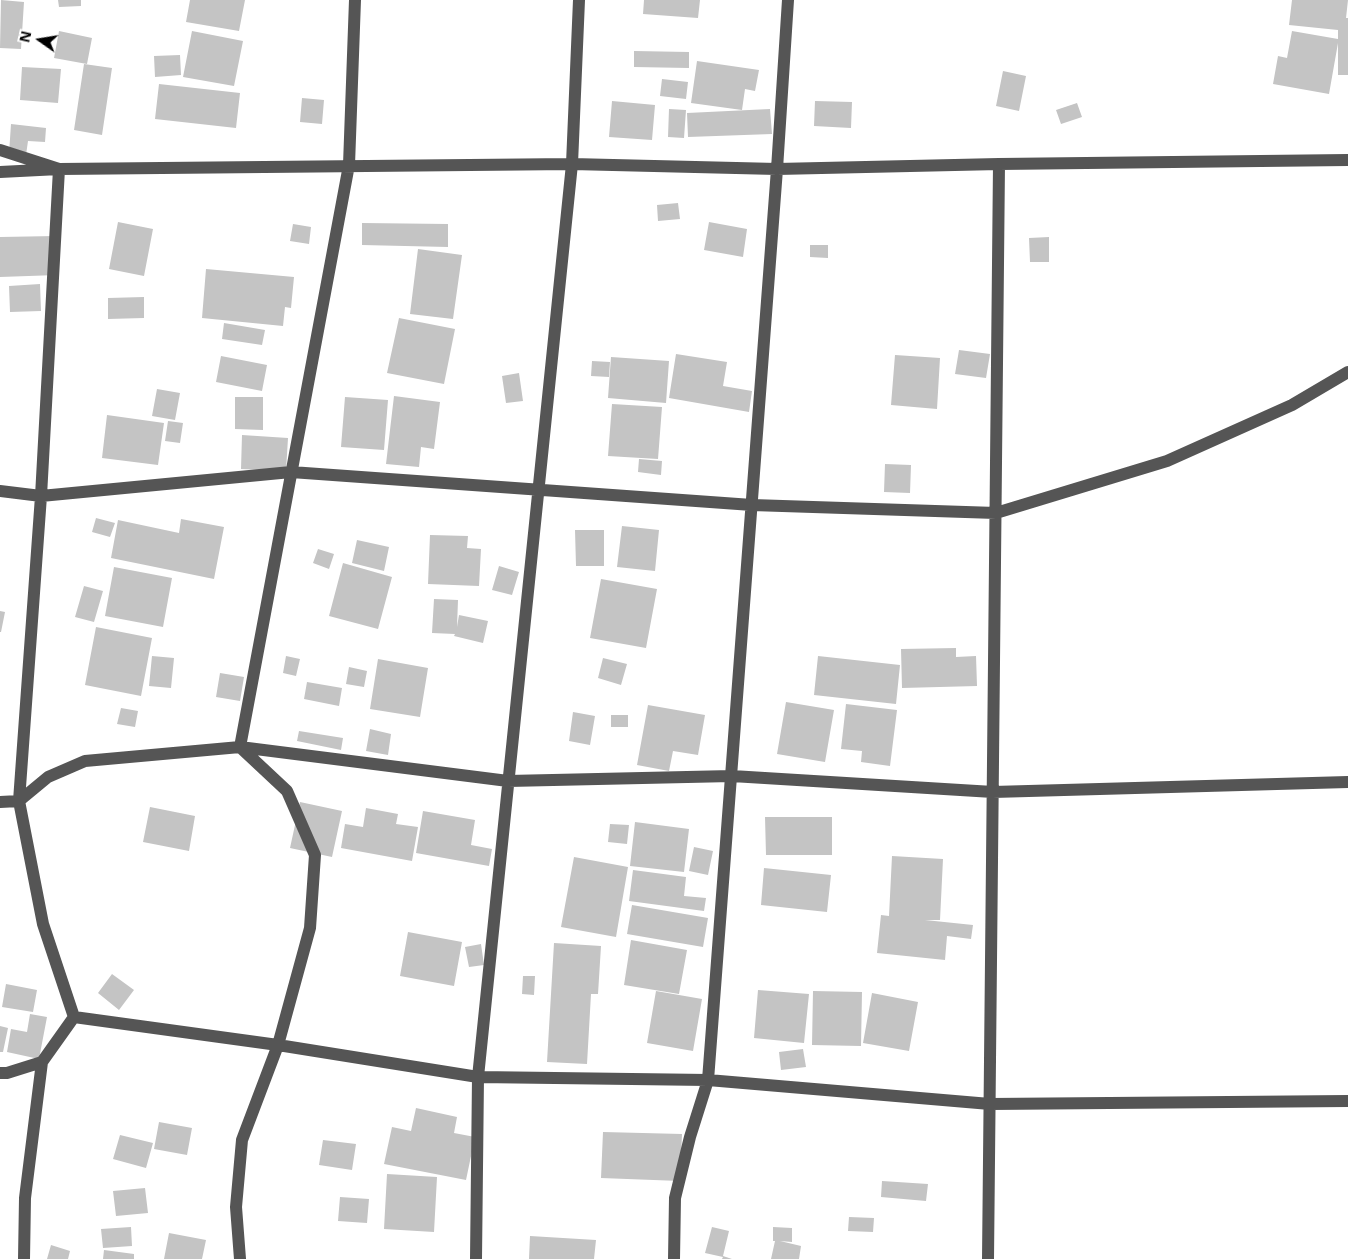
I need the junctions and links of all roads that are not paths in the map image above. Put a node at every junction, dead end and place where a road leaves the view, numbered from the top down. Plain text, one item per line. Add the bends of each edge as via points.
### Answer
1 (355, 0) edge
2 (579, 0) edge
3 (788, 0) edge
4 (0, 150) edge
5 (1348, 160) edge
6 (572, 164) junction
7 (999, 164) junction
8 (349, 165) junction
9 (58, 169) junction
10 (777, 169) junction
11 (0, 172) edge
12 (1348, 372) edge
13 (291, 472) junction
14 (538, 490) junction
15 (0, 491) edge
16 (41, 496) junction
17 (752, 505) junction
18 (996, 513) junction
19 (240, 747) junction
20 (732, 776) junction
21 (508, 781) junction
22 (1348, 782) edge
23 (993, 792) junction
24 (19, 801) junction
25 (0, 802) edge
26 (74, 1017) junction
27 (278, 1045) junction
28 (42, 1062) junction
29 (0, 1074) edge
30 (478, 1077) junction
31 (708, 1080) junction
32 (1348, 1102) edge
33 (990, 1104) junction
34 (24, 1259) edge
35 (240, 1259) edge
36 (476, 1259) edge
37 (674, 1259) edge
38 (988, 1259) edge

1 - 8 street
2 - 6 street
3 - 10 street
4 - 9 street
5 - 7 street
6 - 8 street
6 - 10 street
6 - 14 street
7 - 10 street
7 - 18 street
8 - 9 street
8 - 13 street
9 - 11 street
9 - 16 street
10 - 17 street
12 - 18 street via 1292,405 1167,461
13 - 14 street
13 - 16 street
13 - 19 street
14 - 17 street
14 - 21 street
15 - 16 street
16 - 24 street
17 - 18 street
17 - 20 street
18 - 23 street
19 - 21 street
19 - 24 street via 85,761 48,777
19 - 27 street via 287,792 315,855 310,928
20 - 21 street
20 - 23 street
20 - 31 street
21 - 30 street
22 - 23 street
23 - 33 street
24 - 25 street
24 - 26 street via 43,924
26 - 27 street
26 - 28 street
27 - 30 street
27 - 35 street via 242,1140 236,1207
28 - 29 street
28 - 34 street via 25,1198
30 - 31 street
30 - 36 street
31 - 33 street
31 - 37 street via 675,1198
32 - 33 street
33 - 38 street

